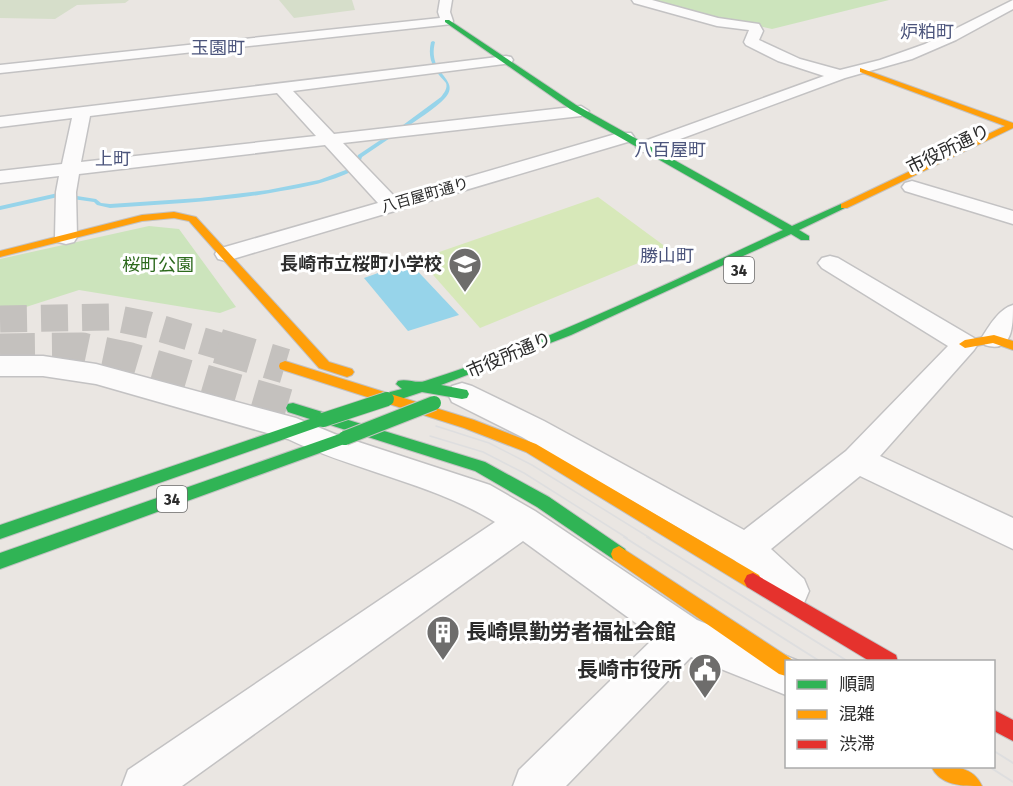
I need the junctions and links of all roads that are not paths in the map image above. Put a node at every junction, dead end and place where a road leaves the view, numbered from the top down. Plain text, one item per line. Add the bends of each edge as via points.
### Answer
1 (446, 0) edge
2 (639, 0) edge
3 (1013, 4) edge
4 (447, 21) junction
5 (705, 34) dead end
6 (751, 42) junction
7 (506, 60) junction
8 (0, 69) edge
9 (863, 70) junction
10 (840, 75) junction
11 (281, 88) junction
12 (581, 111) junction
13 (82, 112) junction
14 (0, 122) edge
15 (1013, 129) edge
16 (626, 137) junction
17 (329, 139) junction
18 (645, 147) junction
19 (70, 168) junction
20 (0, 177) edge
21 (912, 187) junction
22 (391, 205) junction
23 (1013, 218) edge
24 (789, 230) junction
25 (66, 237) junction
26 (805, 238) junction
27 (0, 254) edge
28 (226, 255) junction
29 (830, 263) dead end
30 (727, 276) dead end
31 (1013, 313) edge
32 (1004, 342) edge
33 (965, 344) junction
34 (0, 366) edge
35 (285, 366) tunnel mouth
36 (389, 387) junction
37 (426, 387) junction
38 (460, 394) junction
39 (317, 428) junction
40 (857, 460) junction
41 (524, 522) junction
42 (0, 532) edge
43 (1013, 534) edge
44 (746, 549) junction
45 (0, 561) edge
46 (834, 631) junction
47 (685, 635) junction
48 (885, 660) edge
49 (785, 666) edge
50 (785, 675) edge
51 (995, 721) edge
52 (1013, 731) edge
53 (944, 768) edge
54 (160, 781) edge
55 (535, 786) edge
56 (971, 786) edge

1 - 4 street
2 - 6 street via 717,22 754,27
3 - 9 street via 958,34
4 - 7 main road
4 - 8 street
5 - 6 street
6 - 10 street via 776,56
7 - 11 street
7 - 12 main road
9 - 10 street
9 - 15 main road
10 - 18 street
11 - 13 street
11 - 17 street
12 - 16 main road
12 - 17 street
13 - 14 street
13 - 19 street
15 - 21 main road, 市役所通り / 34
15 - 24 main road, 市役所通り / 34
16 - 18 main road
16 - 22 street, 八百屋町通り
17 - 19 street
17 - 22 street
18 - 24 main road
19 - 20 street
19 - 25 street
21 - 23 street
21 - 26 main road, 市役所通り / 34
22 - 28 street, 八百屋町通り
24 - 26 main road
24 - 37 main road, 市役所通り / 34 via 623,306
25 - 27 main road
25 - 28 main road via 142,218 174,215 192,219
26 - 30 main road, 市役所通り / 34
28 - 36 main road via 324,365
29 - 33 street
31 - 32 street
32 - 33 main road
33 - 40 street
34 - 39 street via 43,366 96,374
35 - 46 main road via 469,424 531,448
36 - 37 main road, 市役所通り / 34
36 - 39 main road, 市役所通り / 34, bridge
37 - 38 main road
38 - 39 main road, 市役所通り / 34, bridge
38 - 44 street via 533,429
39 - 41 street via 478,495
39 - 42 main road, 市役所通り / 34
39 - 45 main road, 市役所通り / 34
39 - 49 main road via 480,466 543,502
40 - 43 street
40 - 44 street
41 - 47 street
41 - 54 street
44 - 46 street
46 - 48 main road
47 - 50 street
47 - 55 street
51 - 52 main road
53 - 56 main road

